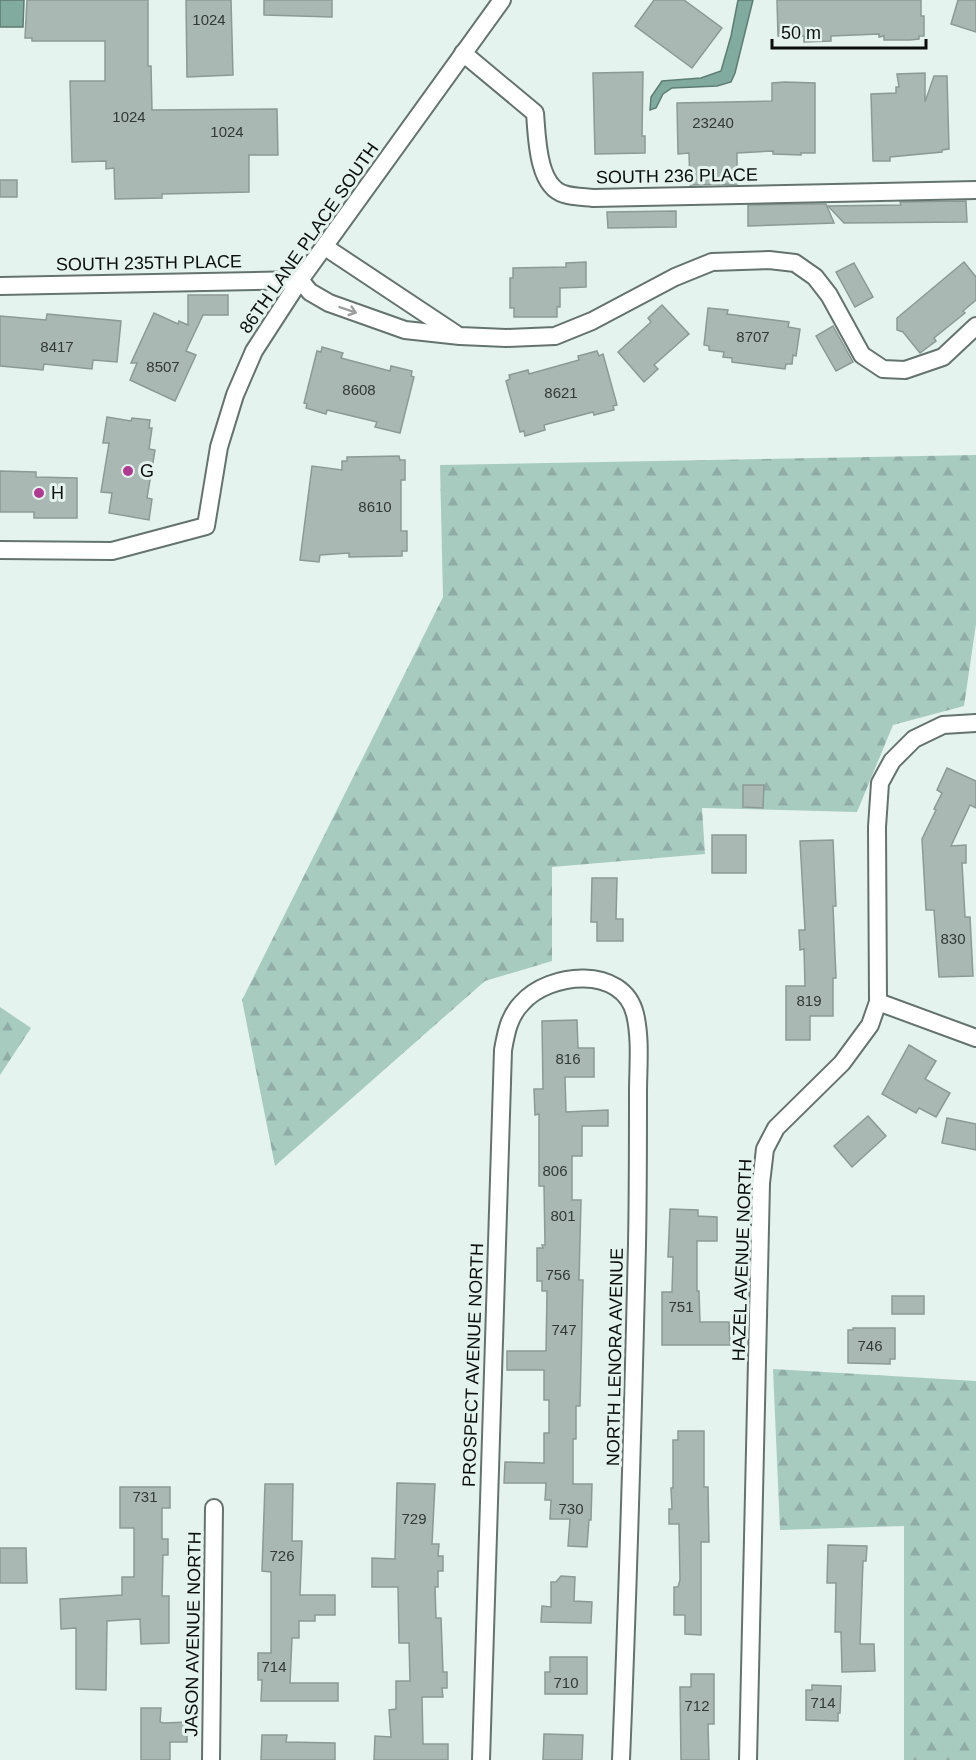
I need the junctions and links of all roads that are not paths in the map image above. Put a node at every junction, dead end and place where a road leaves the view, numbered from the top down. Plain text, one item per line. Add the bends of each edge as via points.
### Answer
1 (502, 0) edge
2 (463, 53) junction
3 (976, 190) edge
4 (325, 247) junction
5 (300, 280) junction
6 (0, 286) edge
7 (976, 326) edge
8 (459, 336) junction
9 (0, 550) edge
10 (976, 723) edge
11 (593, 980) joint
12 (878, 1002) junction
13 (976, 1038) edge
14 (214, 1508) dead end
15 (211, 1760) edge
16 (481, 1760) edge
17 (621, 1760) edge
18 (748, 1760) edge

1 - 2 street, 86TH LANE PLACE SOUTH
2 - 3 street, SOUTH 236 PLACE via 534,113 544,175 562,194 593,198
2 - 4 street, 86TH LANE PLACE SOUTH
4 - 5 street, 86TH LANE PLACE SOUTH
4 - 8 street
5 - 6 street, SOUTH 235TH PLACE
5 -> 8 street via 328,303 405,330
5 - 9 street, 86TH LANE PLACE SOUTH via 254,351 236,395 219,447 206,526 112,551
7 - 8 street via 943,357 905,370 883,369 862,355 829,295 815,277 795,263 712,261 555,336
10 - 12 street, HAZEL AVENUE NORTH via 943,725 914,740 892,761 880,783
11 - 16 street, PROSPECT AVENUE NORTH via 543,987 522,1003 512,1015 503,1050
11 - 17 street, NORTH LENORA AVENUE via 619,987 626,994 635,1014 638,1042 639,1182
12 - 13 street
12 - 18 street, HAZEL AVENUE NORTH via 870,1025 842,1063 776,1128 765,1149 761,1183
14 - 15 street, JASON AVENUE NORTH

